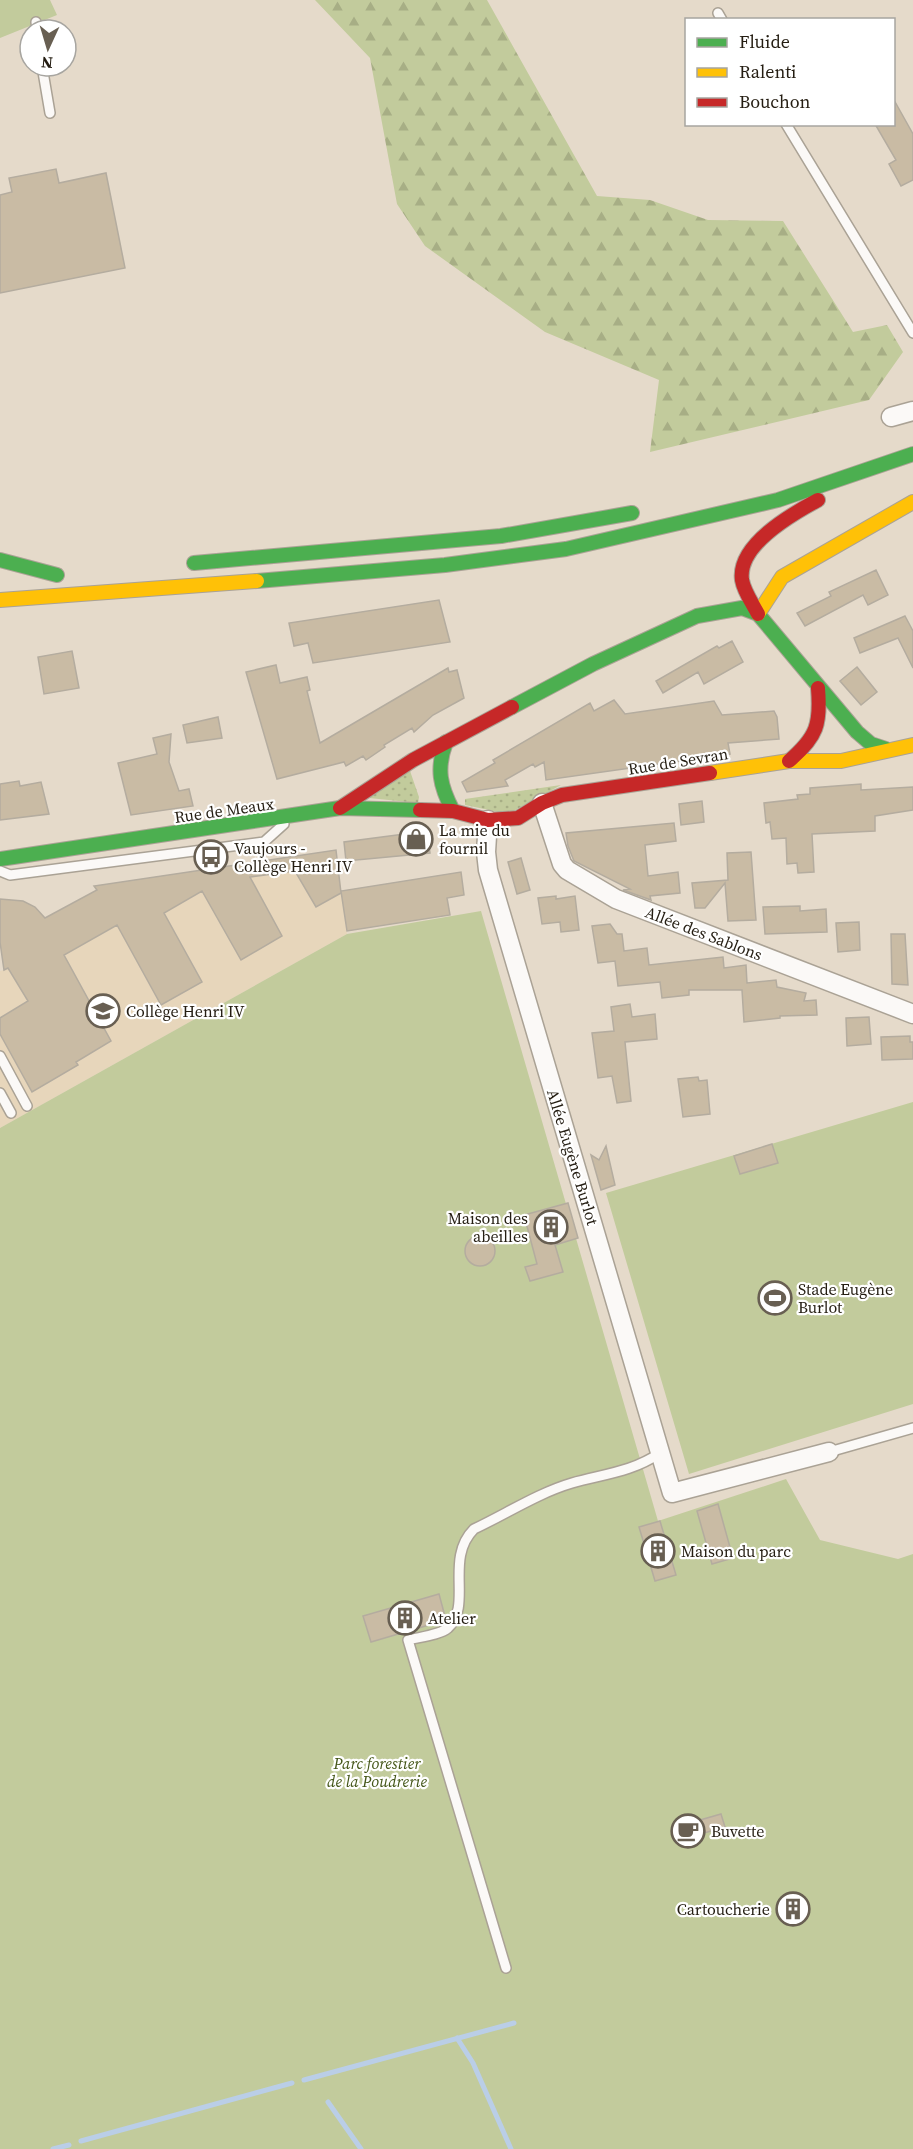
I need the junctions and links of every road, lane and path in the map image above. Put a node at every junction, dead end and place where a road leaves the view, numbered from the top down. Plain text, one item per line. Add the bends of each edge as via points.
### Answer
1 (44, 78) edge
2 (50, 113) dead end
3 (787, 126) edge
4 (913, 333) edge
5 (913, 411) edge
6 (891, 417) dead end
7 (913, 454) edge
8 (891, 462) junction
9 (913, 502) edge
10 (649, 510) dead end
11 (0, 560) edge
12 (185, 564) dead end
13 (11, 579) dead end
14 (113, 590) junction
15 (0, 600) edge
16 (40, 612) dead end
17 (758, 614) junction
18 (818, 688) junction
19 (447, 742) junction
20 (913, 745) edge
21 (886, 749) junction
22 (789, 761) junction
23 (542, 803) junction
24 (340, 808) junction
25 (453, 811) junction
26 (292, 817) junction
27 (488, 820) junction
28 (0, 859) edge
29 (0, 871) edge
30 (913, 1014) edge
31 (0, 1056) edge
32 (0, 1093) edge
33 (27, 1106) dead end
34 (11, 1113) dead end
35 (913, 1428) edge
36 (829, 1452) joint
37 (660, 1453) junction
38 (506, 1968) dead end

1 - 2 lane
3 - 4 lane
5 - 6 street
7 - 8 main road
8 - 14 main road via 778,500 566,549 342,574
8 - 17 main road via 859,485 817,500 786,518 758,542 743,560 742,580
9 - 17 main road via 782,577
10 - 12 main road via 501,536
11 - 13 main road via 62,574
14 - 15 main road
14 - 16 main road
17 - 18 main road
17 - 19 main road via 742,608 697,616 593,664
18 - 21 main road via 857,732 871,744
18 - 22 main road via 821,717 813,738
19 - 24 main road
19 - 25 main road via 437,776
20 - 21 main road, Rue de Sevran
21 - 22 main road, Rue de Sevran via 859,757 807,763
22 - 23 main road, Rue de Sevran via 562,795
23 - 27 main road, Rue de Sevran via 518,818
23 - 30 street, Allée des Sablons via 562,864 616,899
24 - 25 main road, Rue de Meaux
24 - 26 main road, Rue de Meaux
25 - 27 main road, Rue de Sevran
26 - 28 main road, Rue de Meaux
26 - 29 lane via 264,842 10,875
27 - 37 street, Allée Eugène Burlot via 488,870
31 - 33 lane
32 - 34 lane
35 - 36 lane
36 - 37 street, Allée Eugène Burlot via 672,1493
37 - 38 lane via 616,1474 548,1492 474,1529 460,1551 455,1618 447,1630 408,1640

